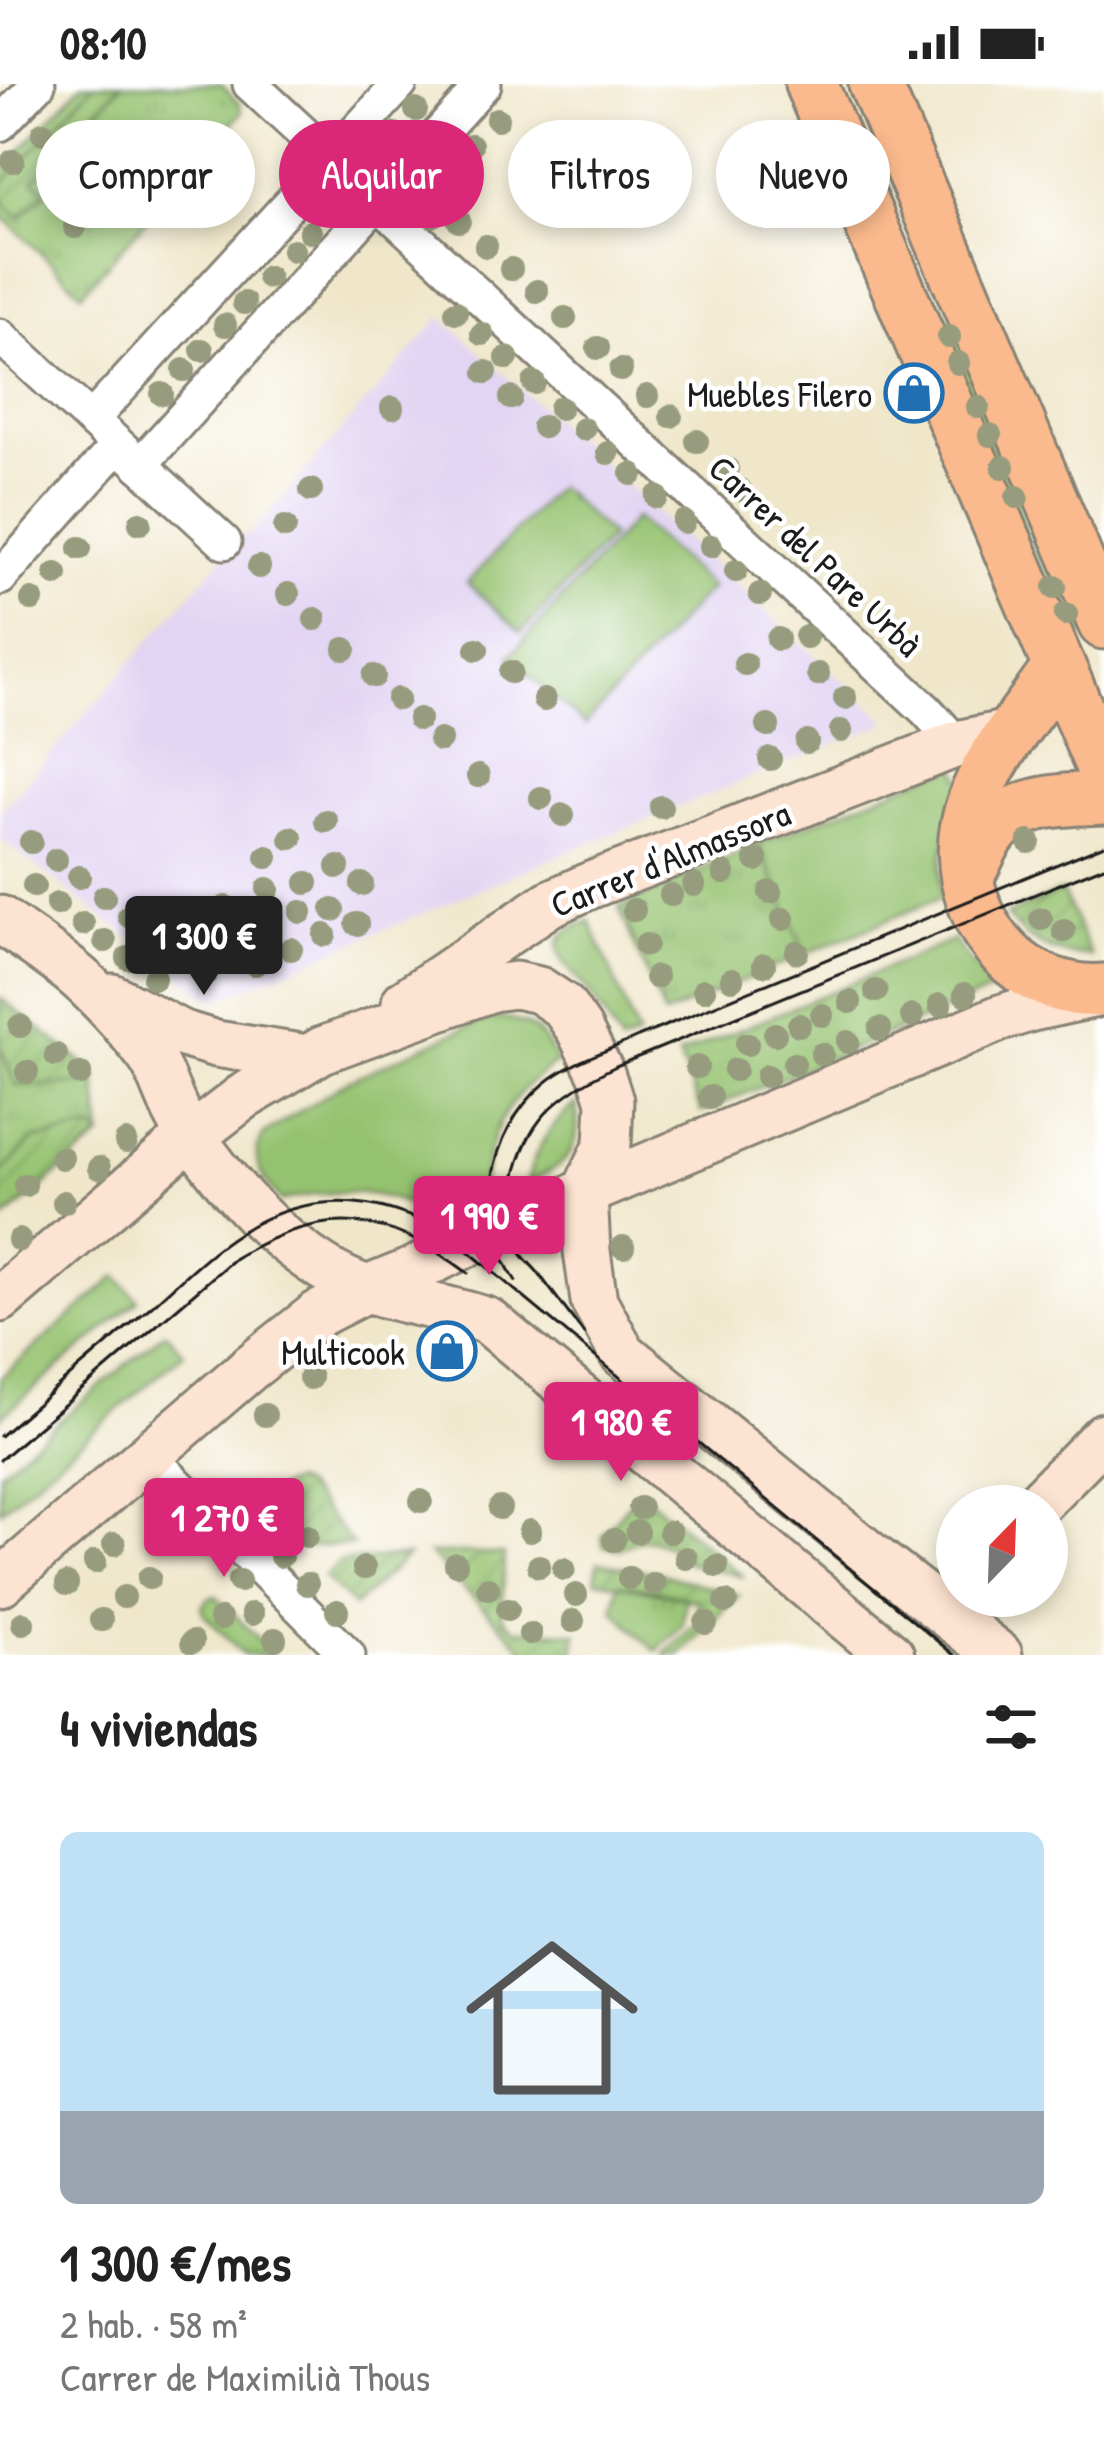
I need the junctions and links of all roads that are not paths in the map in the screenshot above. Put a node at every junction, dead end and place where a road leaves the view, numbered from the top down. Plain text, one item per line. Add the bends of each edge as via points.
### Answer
1 (38, 84) edge
2 (250, 84) edge
3 (400, 84) edge
4 (484, 84) edge
5 (811, 84) edge
6 (844, 84) edge
7 (875, 84) edge
8 (288, 120) edge
9 (367, 120) edge
10 (451, 120) edge
11 (0, 124) edge
12 (279, 215) edge
13 (352, 228) edge
14 (405, 228) edge
15 (969, 304) junction
16 (0, 336) edge
17 (91, 420) junction
18 (129, 455) junction
19 (224, 542) dead end
20 (0, 578) edge
21 (1104, 623) edge
22 (1059, 667) junction
23 (1013, 732) junction
24 (957, 744) junction
25 (1100, 755) edge
26 (1104, 798) edge
27 (967, 878) junction
28 (0, 919) edge
29 (87, 985) junction
30 (1104, 992) edge
31 (353, 1038) junction
32 (307, 1058) junction
33 (193, 1135) junction
34 (584, 1194) junction
35 (365, 1290) junction
36 (0, 1299) edge
37 (1104, 1436) edge
38 (148, 1455) junction
39 (1056, 1485) edge
40 (0, 1582) edge
41 (936, 1588) edge
42 (936, 1607) edge
43 (966, 1617) edge
44 (348, 1655) edge
45 (890, 1655) edge
46 (999, 1655) edge

1 - 11 street
2 - 8 street, Carrer del Pare Urbà
3 - 9 street
4 - 10 street
5 - 22 main road
6 - 15 main road via 880,172
7 - 15 main road
12 - 17 street
13 - 18 street
14 - 24 street, Carrer del Pare Urbà
15 - 21 main road
16 - 17 street
17 - 18 street
18 - 19 street
18 - 20 street
22 - 23 main road
22 - 25 main road
23 - 24 main road, Carrer d'Almassora
23 - 25 main road via 1051,733
23 - 27 main road via 971,803 962,848
24 - 31 main road, Carrer d'Almassora via 549,904
26 - 27 main road via 1040,802 1008,817 990,833
27 - 30 main road via 978,917 1015,964 1072,989
28 - 29 main road
29 - 32 main road via 180,1033
29 - 33 main road via 153,1060
30 - 34 main road via 1000,1018
31 - 32 main road, Carrer d'Almassora
31 - 34 main road, Carrer d'Almassora via 492,988 539,990 563,1006 610,1101 608,1144
32 - 33 main road, Carrer d'Almassora
33 - 35 main road via 279,1234
33 - 36 main road, Carrer d'Almassora
34 - 35 main road
34 - 41 main road via 594,1301 622,1353
35 - 38 main road via 319,1314
35 - 45 main road via 488,1321
37 - 39 main road
38 - 40 main road
38 - 44 street
42 - 45 main road
43 - 46 main road

